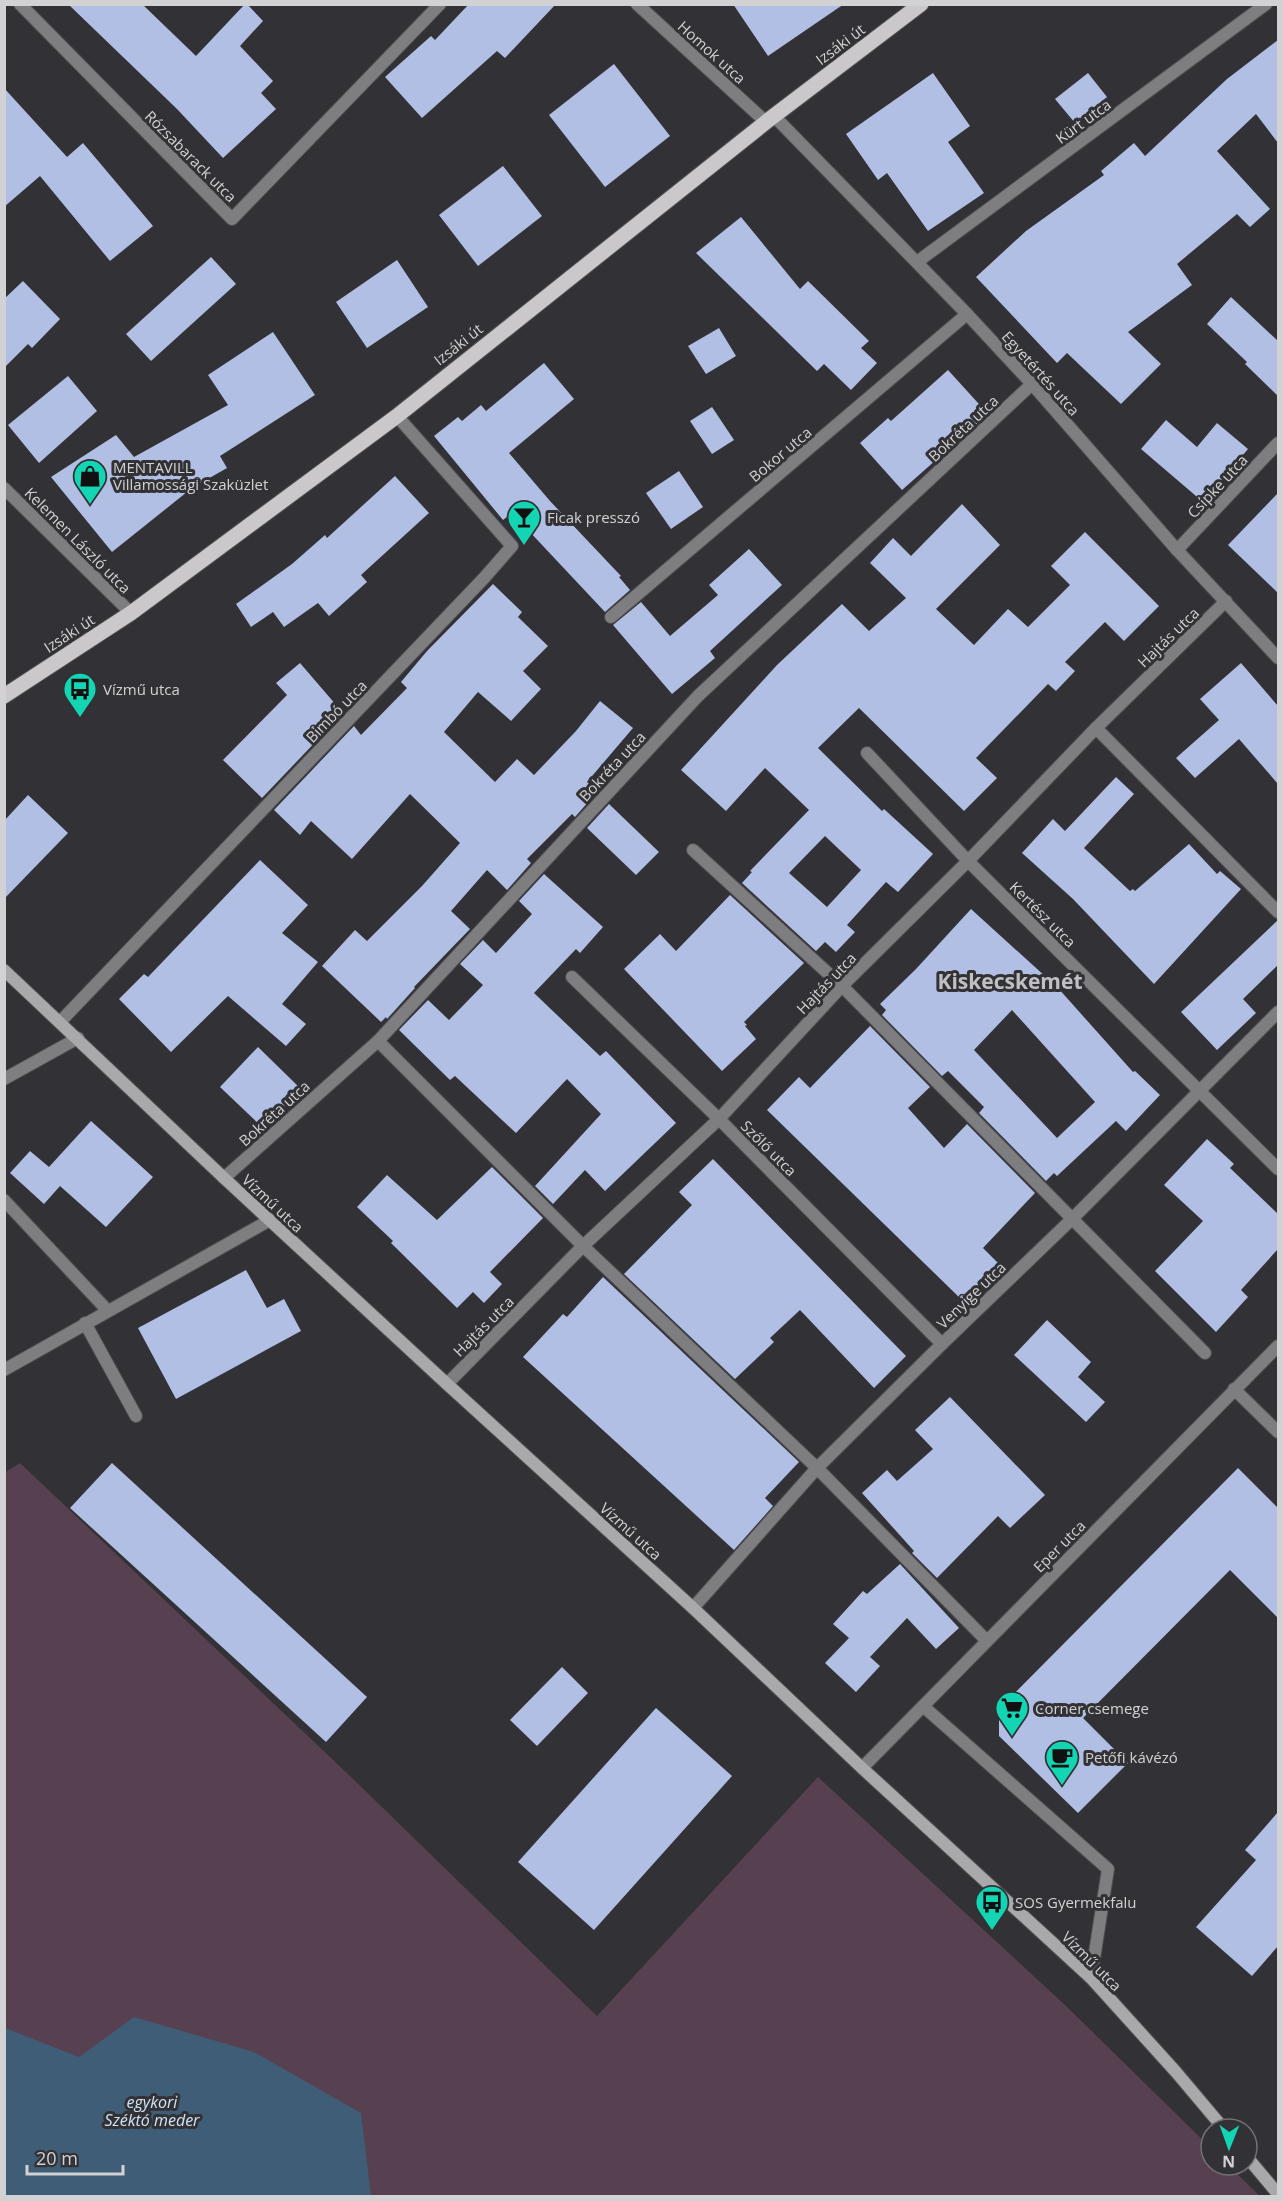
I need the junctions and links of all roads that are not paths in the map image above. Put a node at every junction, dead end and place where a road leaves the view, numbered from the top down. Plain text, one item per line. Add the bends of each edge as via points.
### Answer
1 (20, 4) edge
2 (440, 4) edge
3 (637, 4) edge
4 (921, 4) edge
5 (1266, 4) edge
6 (770, 119) junction
7 (917, 262) junction
8 (967, 314) junction
9 (1032, 384) junction
10 (397, 416) junction
11 (1278, 443) edge
12 (4, 488) edge
13 (1177, 550) junction
14 (1226, 601) junction
15 (131, 613) junction
16 (611, 617) dead end
17 (1278, 658) edge
18 (4, 696) edge
19 (1096, 729) junction
20 (867, 753) dead end
21 (693, 850) dead end
22 (968, 861) junction
23 (1278, 912) edge
24 (4, 970) edge
25 (572, 977) dead end
26 (842, 986) junction
27 (1278, 1012) edge
28 (60, 1022) junction
29 (78, 1038) junction
30 (378, 1041) junction
31 (4, 1078) edge
32 (1201, 1091) junction
33 (719, 1119) junction
34 (1278, 1169) edge
35 (224, 1178) junction
36 (4, 1200) edge
37 (1073, 1218) junction
38 (270, 1220) junction
39 (583, 1245) junction
40 (108, 1311) junction
41 (85, 1323) junction
42 (942, 1344) junction
43 (1278, 1346) edge
44 (1205, 1353) dead end
45 (4, 1370) edge
46 (447, 1384) junction
47 (1234, 1389) junction
48 (136, 1416) dead end
49 (1278, 1432) edge
50 (817, 1468) junction
51 (693, 1608) junction
52 (986, 1640) junction
53 (924, 1707) junction
54 (862, 1768) junction
55 (1091, 1978) junction
56 (1214, 2117) edge
57 (1259, 2171) edge
58 (1278, 2194) edge

1 - 2 street, Rózsabarack utca via 232,219
3 - 6 street, Homok utca
4 - 6 main road, Izsáki út
5 - 7 street, Kürt utca
6 - 7 street, Egyetértés utca
6 - 10 main road, Izsáki út
7 - 8 street, Egyetértés utca
8 - 9 street, Egyetértés utca
8 - 16 street, Bokor utca
9 - 13 street, Egyetértés utca
9 - 30 street, Bokréta utca via 698,696
10 - 15 main road, Izsáki út
10 - 28 street, Bimbó utca via 512,546
11 - 13 street, Csipke utca
12 - 15 street, Kelemen László utca
13 - 14 street, Egyetértés utca
14 - 17 street, Egyetértés utca
14 - 19 street, Hajtás utca
15 - 18 main road, Izsáki út
19 - 22 street, Hajtás utca
19 - 23 street
20 - 22 street, Kertész utca
21 - 26 street
22 - 26 street, Hajtás utca
22 - 32 street, Kertész utca
24 - 28 main road, Vízmű utca
25 - 33 street, Szőlő utca
26 - 33 street, Hajtás utca
26 - 37 street
27 - 32 street, Venyige utca
28 - 29 main road, Vízmű utca
29 - 31 street
29 - 35 main road, Vízmű utca
30 - 35 street, Bokréta utca
30 - 39 street
32 - 34 street, Kertész utca
32 - 37 street, Venyige utca
33 - 39 street, Hajtás utca
33 - 42 street, Szőlő utca
35 - 38 main road, Vízmű utca
36 - 40 street
37 - 42 street, Venyige utca
37 - 44 street
38 - 40 street
38 - 46 main road, Vízmű utca
39 - 46 street, Hajtás utca
39 - 50 street
40 - 41 street
41 - 45 street
41 - 48 street
42 - 50 street, Venyige utca
43 - 47 street, Eper utca
46 - 51 main road, Vízmű utca
47 - 49 street
47 - 52 street, Eper utca
50 - 51 street, Venyige utca
50 - 52 street
51 - 54 main road, Vízmű utca
52 - 53 street, Eper utca
53 - 54 street, Eper utca
53 - 55 street via 1108,1869
54 - 55 main road, Vízmű utca
55 - 56 main road, Vízmű utca
57 - 58 main road

